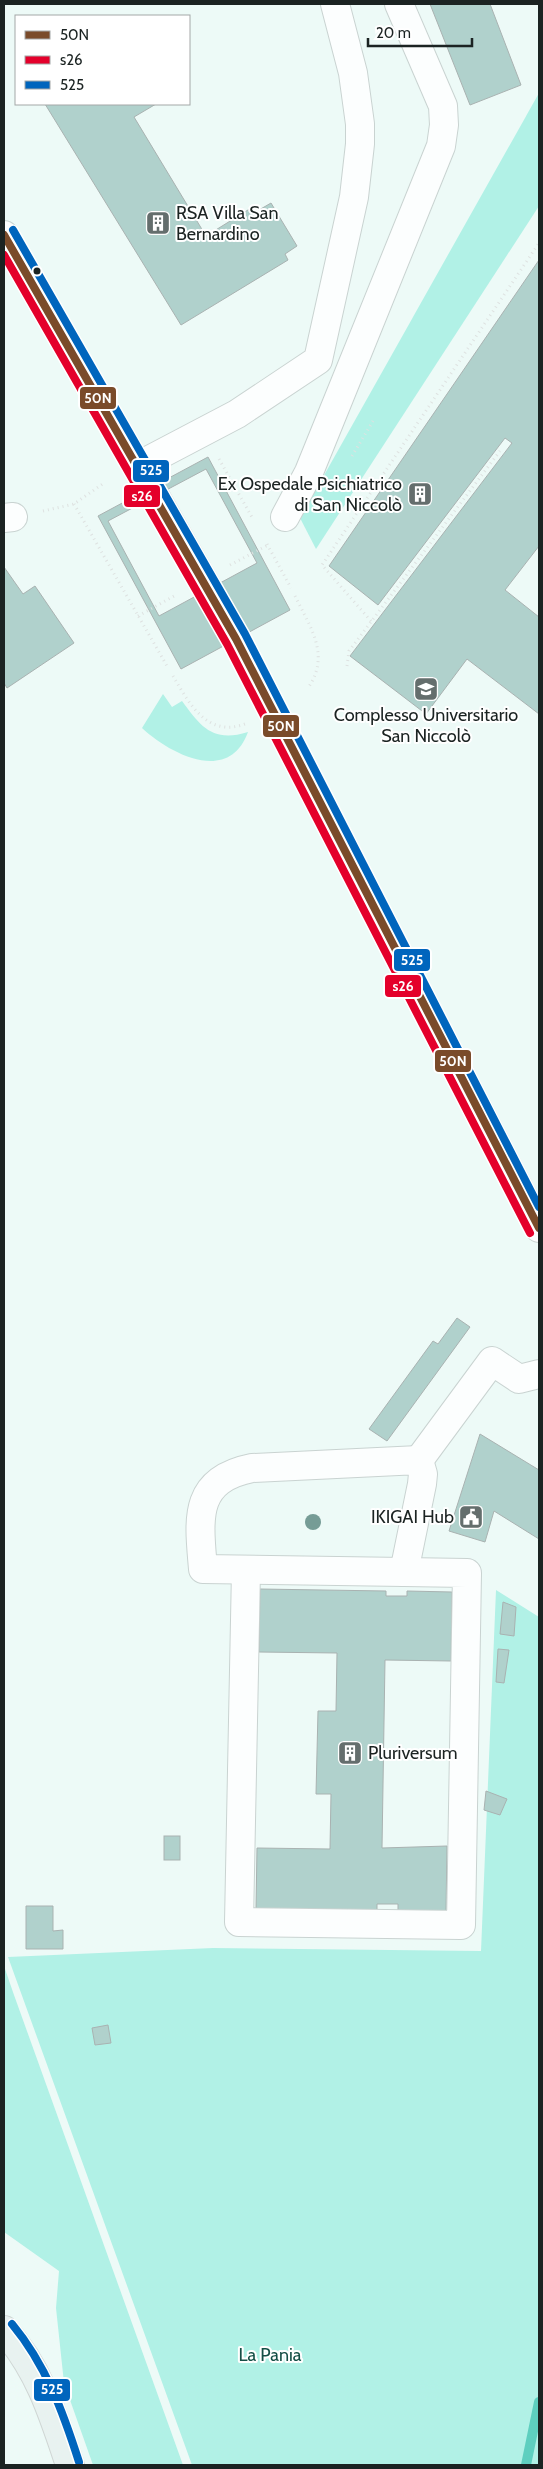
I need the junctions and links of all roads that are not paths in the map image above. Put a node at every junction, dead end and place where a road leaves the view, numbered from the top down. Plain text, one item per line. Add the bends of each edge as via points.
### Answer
1 (335, 4) edge
2 (399, 4) edge
3 (4, 235) edge
4 (148, 483) junction
5 (286, 517) dead end
6 (208, 589) tunnel mouth
7 (236, 639) tunnel mouth
8 (539, 1228) edge
9 (539, 1374) edge
10 (419, 1460) junction
11 (246, 1570) junction
12 (404, 1572) junction
13 (4, 2330) edge
14 (70, 2465) edge

1 - 4 street via 353,73 360,144 352,206 318,360 204,432
2 - 5 street via 443,106 441,146 309,472
3 - 4 street
4 - 6 street
7 - 8 street
9 - 10 street via 519,1379 492,1361
10 - 11 street via 252,1468 222,1478 208,1493 201,1509 203,1568
10 - 12 street via 422,1484
11 - 12 street
11 - 12 street via 240,1922 461,1925 467,1572
13 - 14 main road via 26,2357 34,2373

